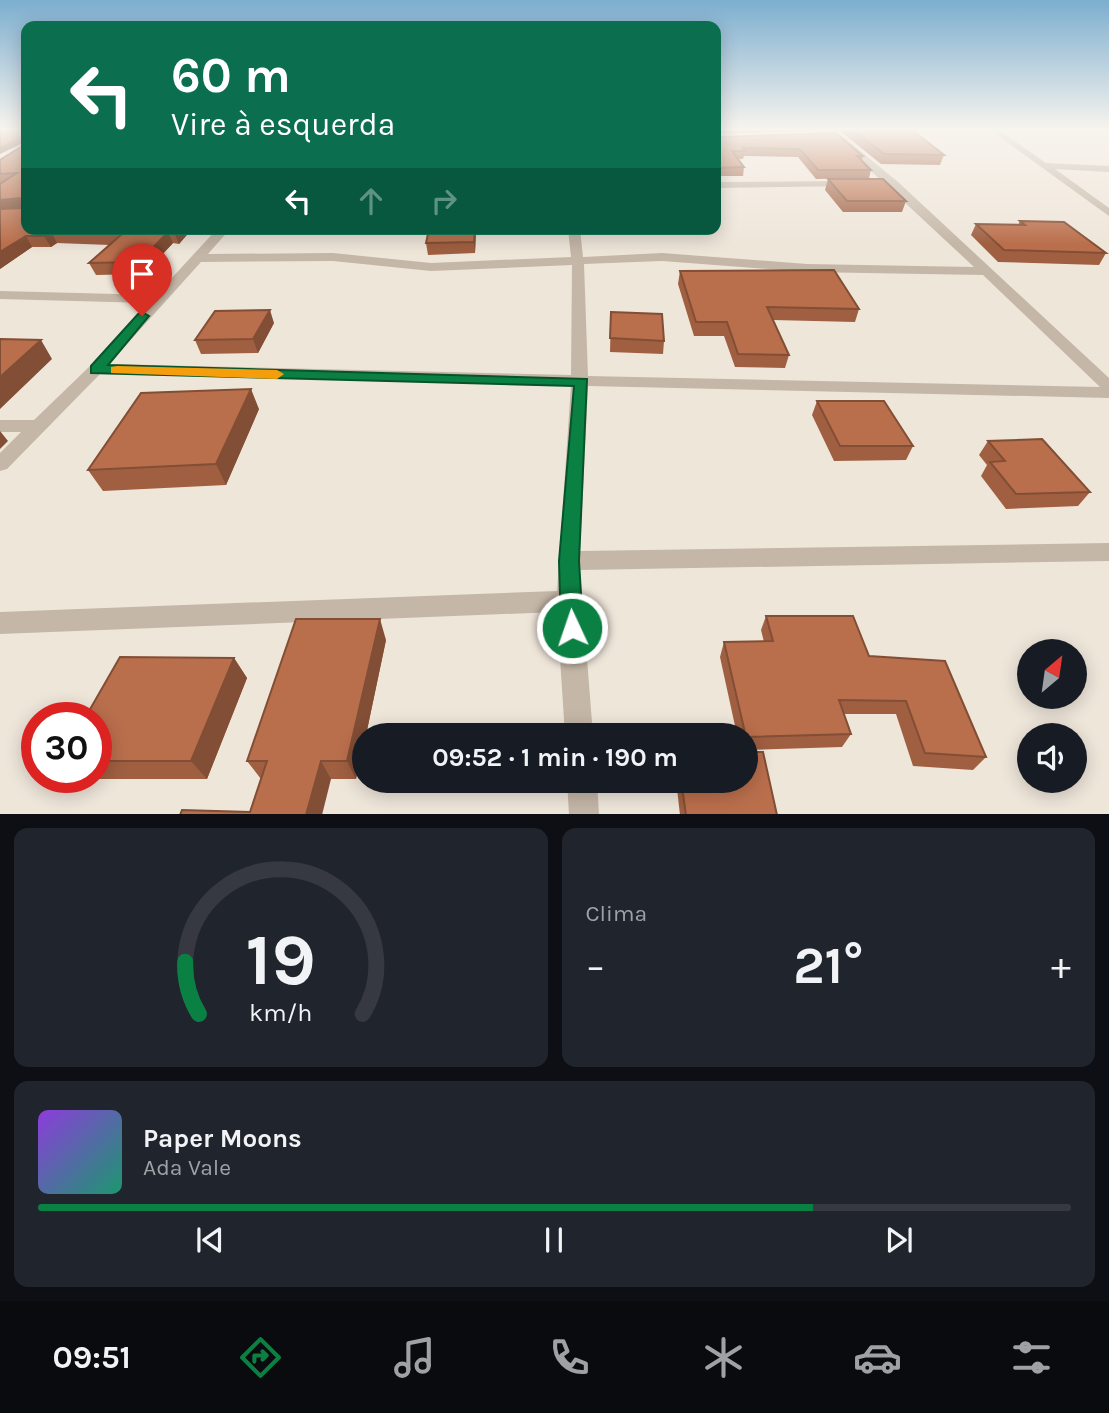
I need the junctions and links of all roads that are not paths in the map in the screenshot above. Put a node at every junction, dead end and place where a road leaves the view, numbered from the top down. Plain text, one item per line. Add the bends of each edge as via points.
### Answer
1 (874, 168) edge
2 (1049, 168) edge
3 (1088, 168) edge
4 (1109, 169) edge
5 (867, 184) edge
6 (881, 184) edge
7 (894, 184) junction
8 (721, 185) edge
9 (1109, 213) edge
10 (218, 235) edge
11 (575, 235) edge
12 (195, 258) junction
13 (579, 260) junction
14 (985, 271) junction
15 (0, 295) edge
16 (158, 299) junction
17 (96, 369) junction
18 (582, 382) junction
19 (1109, 387) edge
20 (1109, 393) edge
21 (0, 426) edge
22 (38, 426) junction
23 (0, 464) edge
24 (1109, 552) edge
25 (569, 561) junction
26 (570, 601) junction
27 (0, 623) edge
28 (578, 723) edge
29 (583, 793) edge
30 (584, 814) edge

1 - 7 street
2 - 9 street
3 - 4 street
5 - 8 street
6 - 7 street
7 - 14 street
10 - 12 street
11 - 13 street
12 - 13 street via 333,257 431,267
12 - 16 street
13 - 14 street via 662,257 807,268
13 - 18 street
14 - 19 street
15 - 16 street
16 - 17 street
17 - 18 street
17 - 22 street
18 - 20 street
18 - 25 street
21 - 22 street
22 - 23 street
24 - 25 street
25 - 26 street
26 - 27 street
26 - 28 street
29 - 30 street

